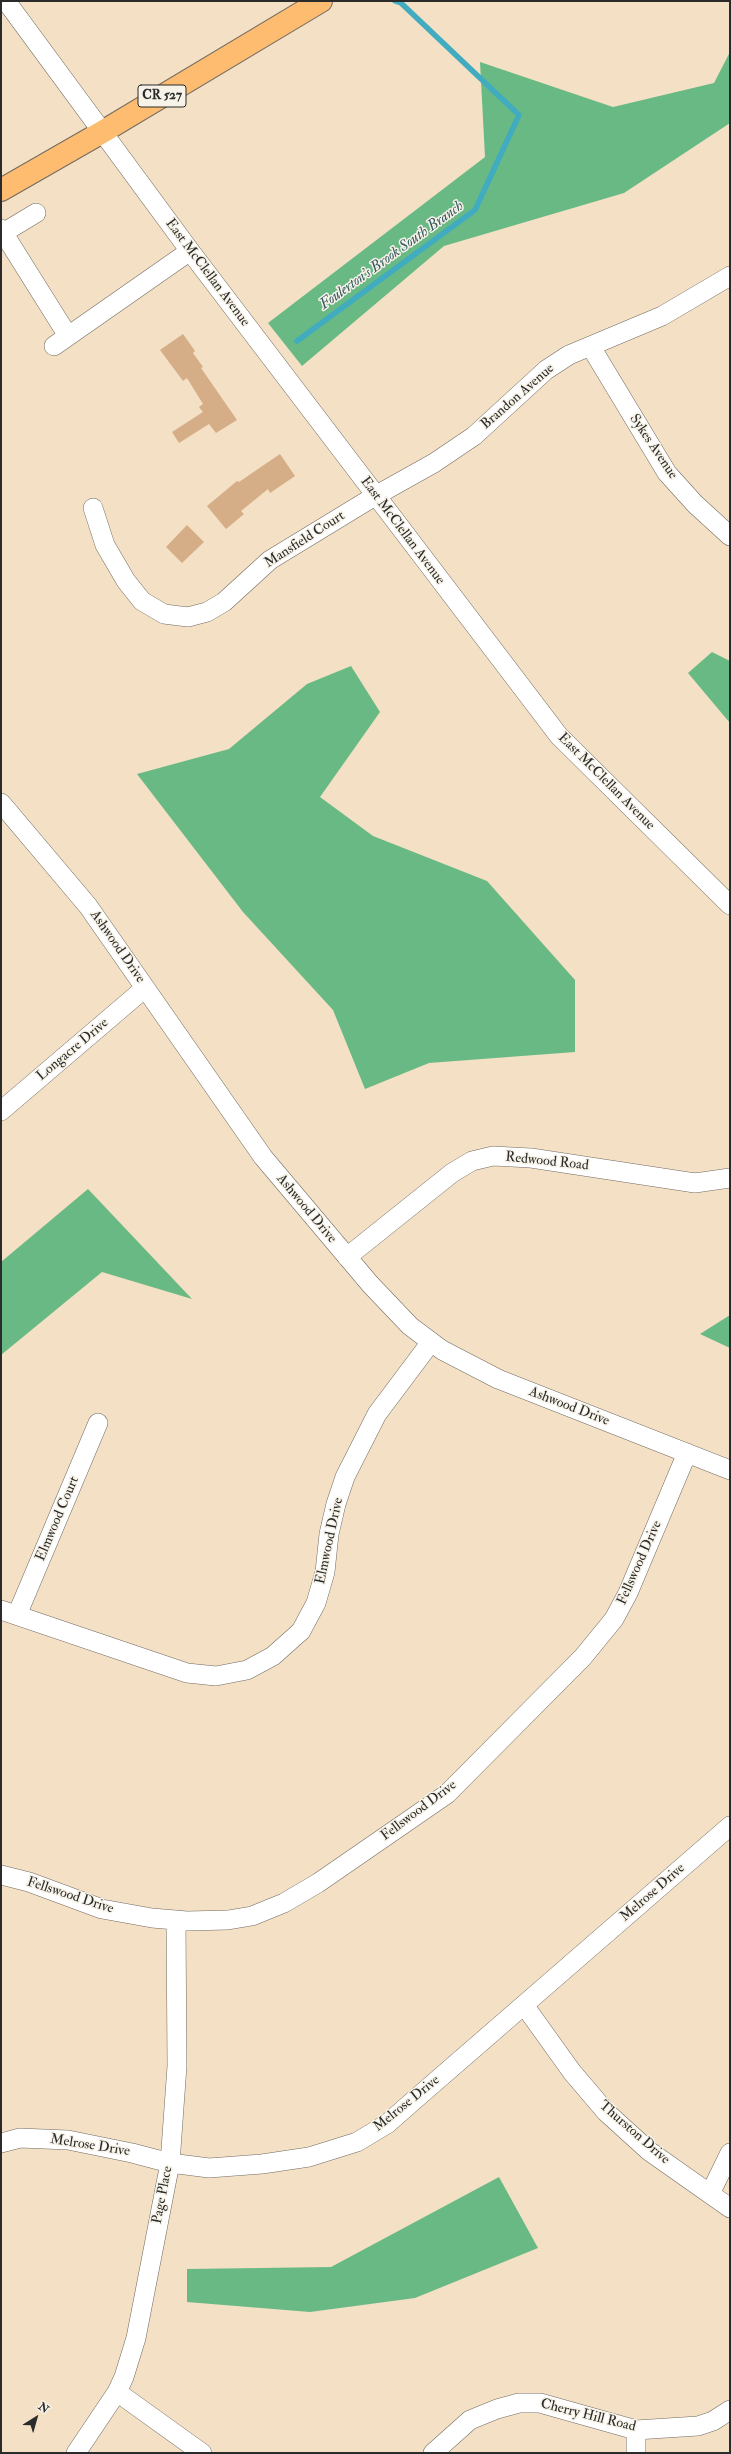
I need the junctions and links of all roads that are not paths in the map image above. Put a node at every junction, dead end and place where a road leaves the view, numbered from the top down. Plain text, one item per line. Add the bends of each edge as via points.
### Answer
1 (6, 1) edge
2 (321, 1) edge
3 (104, 131) junction
4 (1, 190) edge
5 (36, 213) dead end
6 (2, 231) edge
7 (190, 251) junction
8 (730, 276) edge
9 (591, 346) junction
10 (375, 496) junction
11 (92, 508) dead end
12 (730, 536) edge
13 (1, 803) edge
14 (730, 905) edge
15 (145, 988) junction
16 (1, 1111) edge
17 (730, 1178) edge
18 (347, 1257) junction
19 (431, 1342) junction
20 (98, 1423) dead end
21 (687, 1453) junction
22 (730, 1470) edge
23 (9, 1612) edge
24 (730, 1826) edge
25 (1, 1875) edge
26 (176, 1920) junction
27 (524, 2005) junction
28 (1, 2143) edge
29 (730, 2152) edge
30 (170, 2164) junction
31 (710, 2194) junction
32 (730, 2208) edge
33 (117, 2392) junction
34 (730, 2410) edge
35 (636, 2430) junction
36 (76, 2453) edge
37 (202, 2453) edge
38 (434, 2453) edge
39 (636, 2453) edge

1 - 3 street, East McClellan Avenue
2 - 3 main road, CR 527
3 - 4 main road, CR 527
3 - 7 street, East McClellan Avenue
5 - 6 street
6 - 7 street via 61,341
7 - 10 street, East McClellan Avenue
8 - 9 street, Brandon Avenue via 662,316
9 - 10 street, Brandon Avenue via 569,355 546,370 474,436 446,456
9 - 12 street, Sykes Avenue via 667,473 695,504
10 - 11 street, Mansfield Court via 270,560 224,602 207,612 188,617 164,614 142,601 126,581 105,545
10 - 14 street, East McClellan Avenue via 559,736
13 - 15 street, Ashwood Drive via 88,906
15 - 16 street, Longacre Drive
15 - 18 street, Ashwood Drive via 262,1157
17 - 18 street, Redwood Road via 695,1183 531,1158 494,1156 479,1159 452,1173
18 - 19 street, Ashwood Drive via 410,1326
19 - 21 street, Ashwood Drive via 498,1379
19 - 23 street, Elmwood Drive via 376,1414 345,1477 336,1504 329,1534 325,1572 316,1603 301,1631 273,1656 247,1670 216,1676 187,1673
20 - 23 street, Elmwood Court
21 - 22 street, Ashwood Drive
21 - 26 street, Fellswood Drive via 628,1593 614,1619 549,1693 447,1794 284,1904 252,1916 228,1920
24 - 27 street, Melrose Drive
25 - 26 street, Fellswood Drive via 29,1882 102,1909
26 - 30 street, Page Place via 177,2066
27 - 30 street, Melrose Drive via 386,2124 357,2142 309,2157 262,2164 209,2168
27 - 31 street, Thurston Drive via 572,2072 606,2112 649,2151
28 - 30 street, Melrose Drive via 20,2138 68,2140 132,2152
29 - 31 street
30 - 33 street, Page Place via 136,2338
31 - 32 street, Thurston Drive
33 - 36 street, Page Place
33 - 37 street
34 - 35 street, Cherry Hill Road via 713,2422 698,2426
35 - 38 street, Cherry Hill Road via 540,2403 519,2403 470,2420
35 - 39 street

